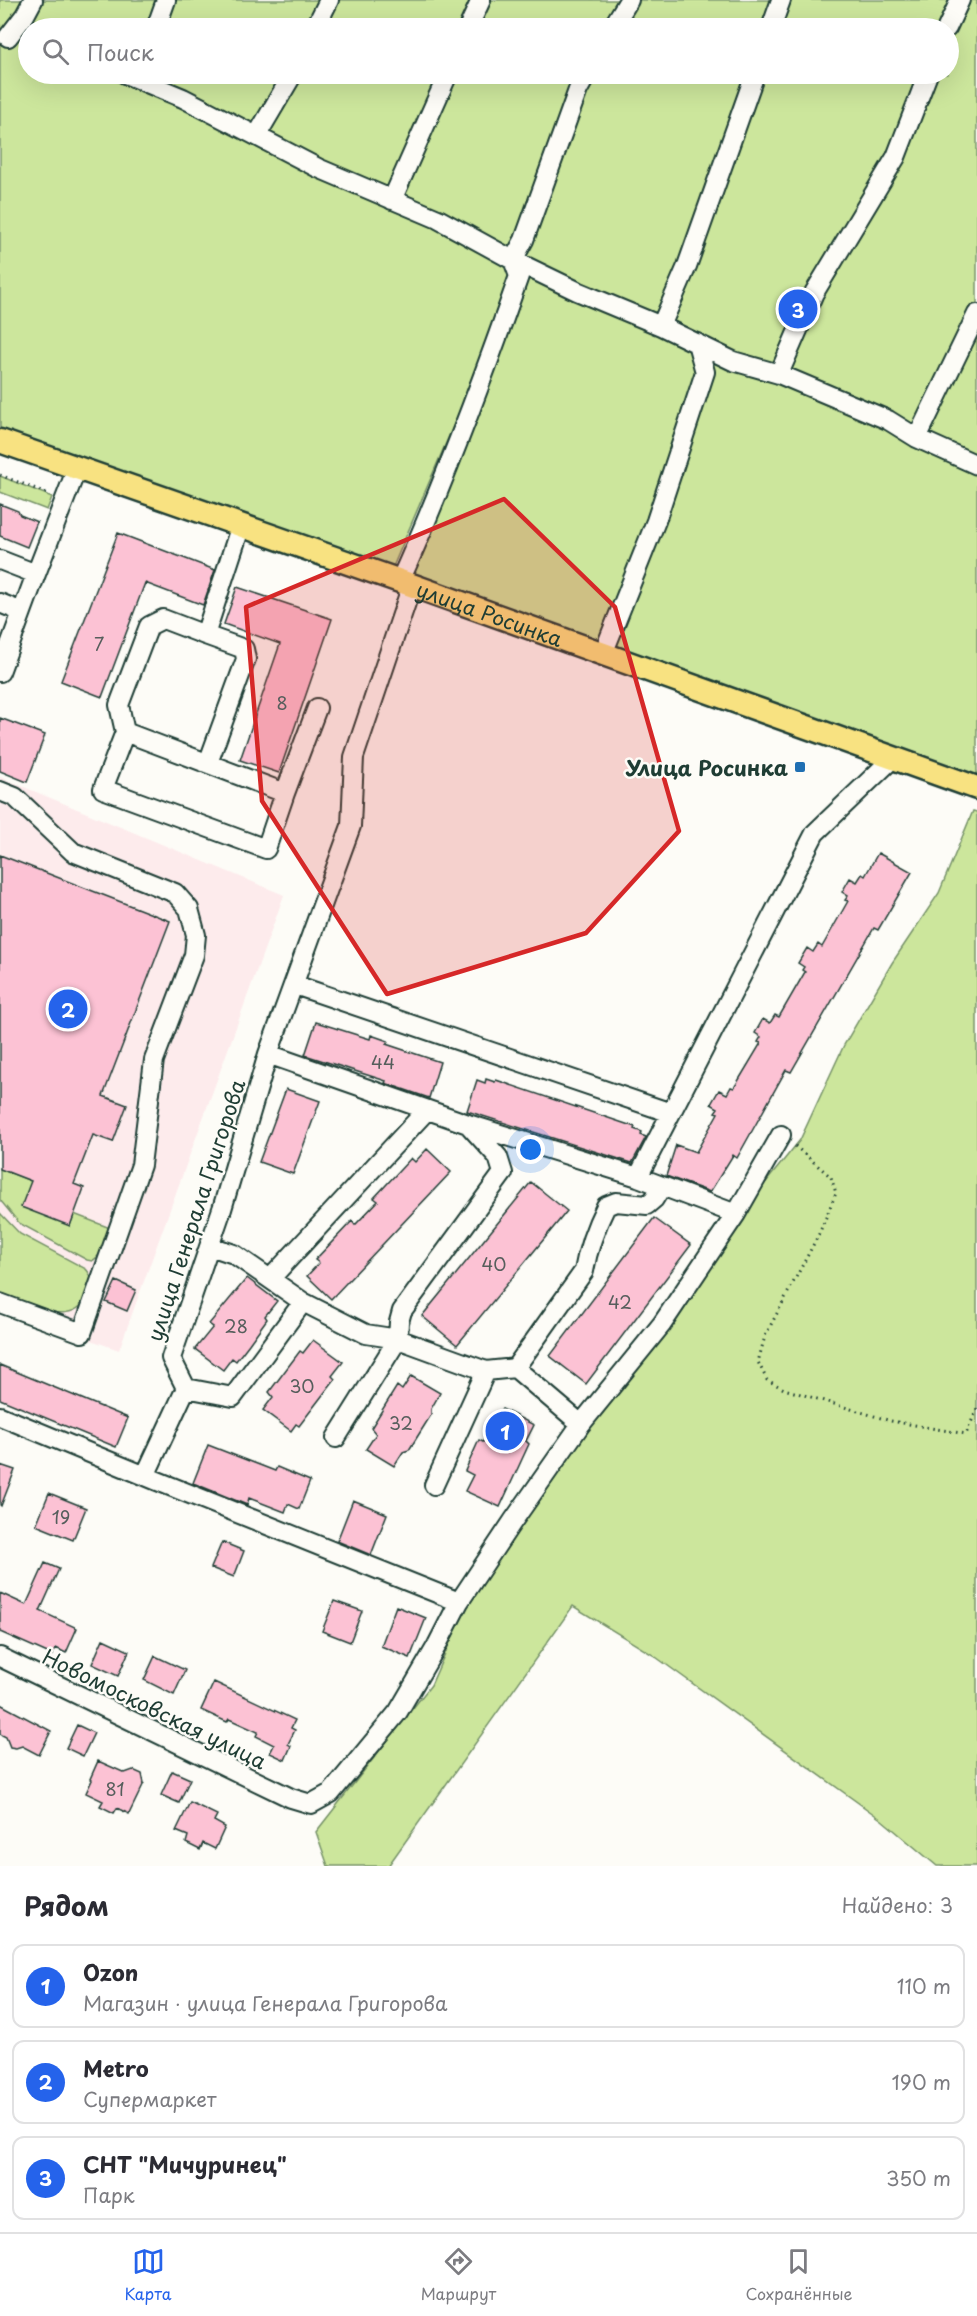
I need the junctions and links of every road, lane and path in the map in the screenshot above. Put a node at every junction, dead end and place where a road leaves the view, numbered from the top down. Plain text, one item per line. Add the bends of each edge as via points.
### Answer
1 (33, 0) edge
2 (166, 0) edge
3 (329, 0) edge
4 (481, 0) edge
5 (628, 0) edge
6 (781, 0) edge
7 (960, 0) edge
8 (22, 18) edge
9 (160, 18) edge
10 (320, 18) edge
11 (473, 18) edge
12 (618, 18) edge
13 (775, 18) edge
14 (952, 18) edge
15 (18, 22) edge
16 (4, 36) edge
17 (151, 84) edge
18 (287, 84) edge
19 (444, 84) edge
20 (581, 84) edge
21 (751, 84) edge
22 (924, 84) edge
23 (257, 135) junction
24 (392, 200) junction
25 (513, 260) junction
26 (977, 314) edge
27 (661, 326) junction
28 (697, 344) junction
29 (779, 374) junction
30 (918, 438) junction
31 (0, 441) edge
32 (977, 465) edge
33 (78, 468) junction
34 (0, 475) edge
35 (64, 500) junction
36 (242, 525) junction
37 (0, 560) edge
38 (36, 574) junction
39 (406, 583) junction
40 (0, 603) edge
41 (22, 612) junction
42 (205, 635) junction
43 (603, 654) junction
44 (0, 672) edge
45 (317, 708) dead end
46 (124, 732) junction
47 (892, 759) junction
48 (208, 764) junction
49 (977, 788) edge
50 (0, 791) edge
51 (285, 793) junction
52 (295, 985) junction
53 (268, 1054) junction
54 (427, 1110) junction
55 (671, 1113) junction
56 (468, 1124) junction
57 (781, 1135) joint
58 (638, 1177) junction
59 (662, 1186) junction
60 (736, 1214) junction
61 (210, 1246) junction
62 (270, 1279) junction
63 (303, 1302) junction
64 (0, 1303) edge
65 (398, 1339) junction
66 (515, 1368) junction
67 (486, 1371) junction
68 (186, 1388) junction
69 (977, 1409) edge
70 (0, 1416) edge
71 (581, 1424) junction
72 (336, 1438) dead end
73 (145, 1476) junction
74 (434, 1485) dead end
75 (459, 1602) junction
76 (0, 1658) edge

1 - 8 street
2 - 9 street
3 - 10 street
4 - 11 street
5 - 12 street
6 - 13 street
7 - 14 street
15 - 16 street
17 - 23 street
18 - 23 street
19 - 24 street
20 - 25 street via 524,240
21 - 27 street via 687,266
22 - 29 street via 896,157 814,293
23 - 24 street via 318,168
24 - 25 street via 438,219
25 - 27 street
25 - 39 street, улица Генерала Григорова via 519,276
26 - 30 street
27 - 28 street
28 - 29 street via 733,361
28 - 43 street via 705,372 656,521
29 - 30 street via 888,420
30 - 32 street
31 - 33 main road, улица Росинка
33 - 35 street
33 - 36 main road, улица Росинка
34 - 35 path
35 - 38 street
36 - 39 main road, улица Росинка
36 - 42 street
37 - 38 street
38 - 41 street
39 - 43 main road, улица Росинка
39 - 52 street, улица Генерала Григорова via 354,757 351,826
40 - 41 street
41 - 44 street
42 - 46 street via 163,619 149,626 119,705
42 - 48 street via 244,649 246,659
43 - 47 main road, улица Росинка
45 - 51 street
46 - 48 street
46 - 51 street via 103,789 266,849
47 - 49 main road, улица Росинка
47 - 55 street via 815,833
48 - 51 street
50 - 64 street via 15,797 73,852 175,893 189,909 196,935 194,955 154,1060 141,1165 82,1333
52 - 53 street, улица Генерала Григорова
52 - 55 street
53 - 54 street
53 - 61 street, улица Генерала Григорова
54 - 56 street
54 - 62 street
55 - 58 street
56 - 58 street
56 - 65 street via 498,1157 503,1173 402,1311
57 - 60 street
57 - 69 path via 831,1177 836,1193 819,1234 765,1336 758,1362 767,1380 784,1389 891,1421 966,1434
58 - 59 street
59 - 60 street
59 - 66 street via 646,1205 616,1202 606,1206 593,1232 584,1271
60 - 71 street via 662,1324
61 - 62 street via 234,1254
61 - 68 street, улица Генерала Григорова via 171,1358
62 - 63 street
63 - 65 street via 366,1334
63 - 68 street via 233,1397
65 - 67 street
65 - 72 street
66 - 67 street
66 - 71 street
67 - 74 street
68 - 73 street
70 - 73 street
71 - 75 street
73 - 75 street
75 - 76 street, Новомосковская улица via 398,1712 331,1793 311,1804 291,1798

